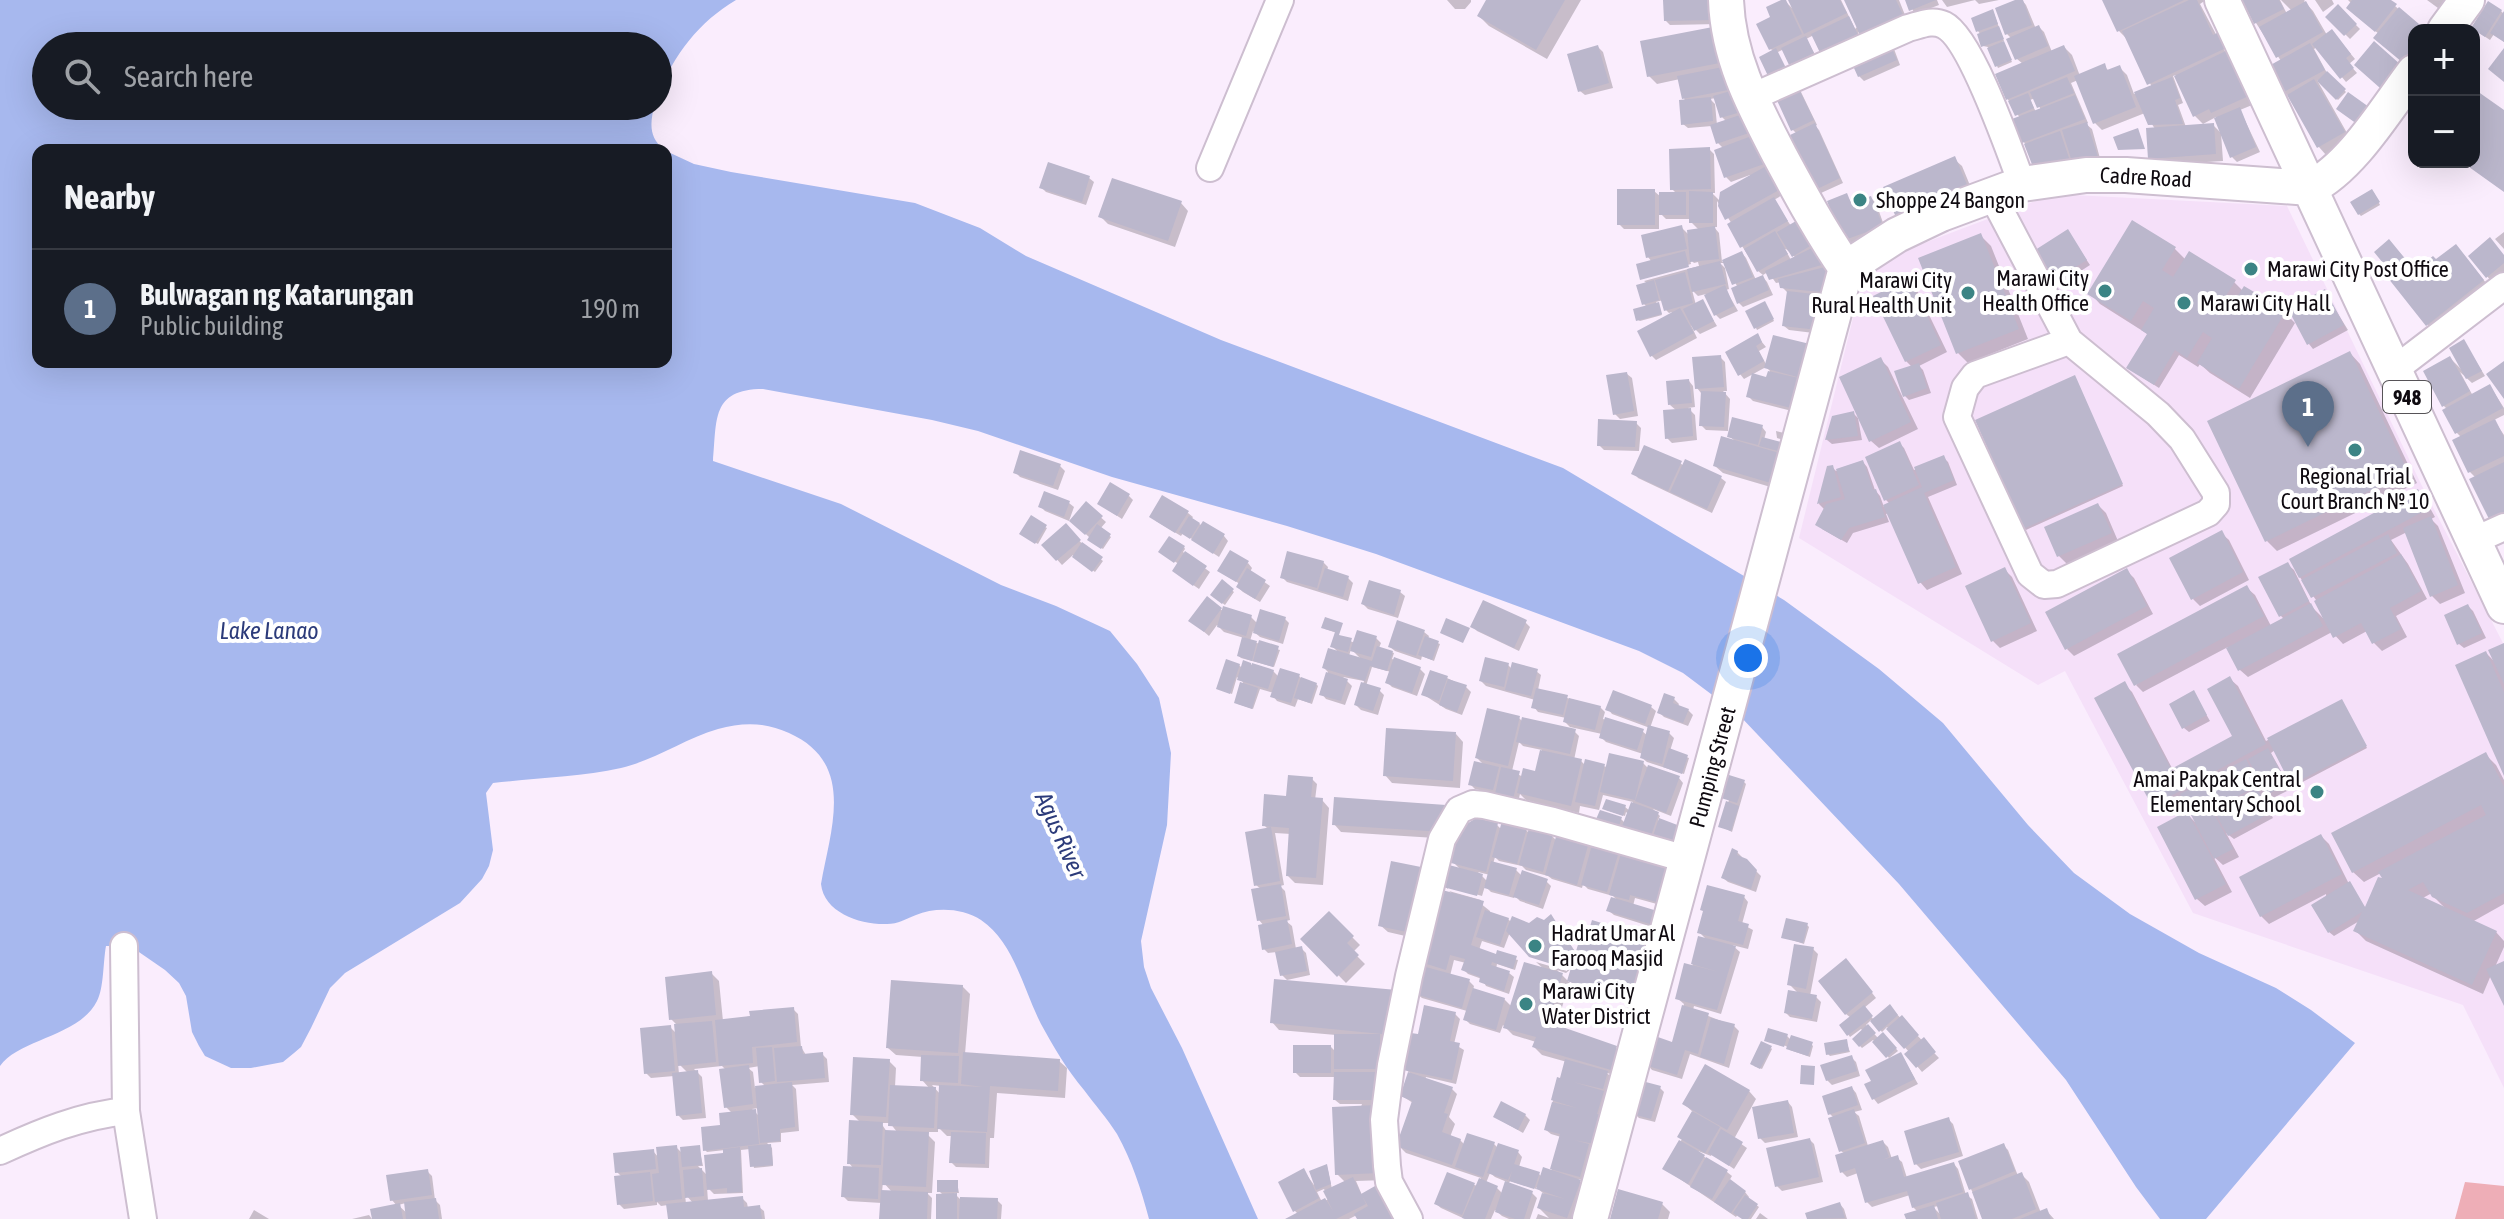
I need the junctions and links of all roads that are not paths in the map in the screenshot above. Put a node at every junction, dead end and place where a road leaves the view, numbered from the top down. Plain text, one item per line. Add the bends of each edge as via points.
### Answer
1 (1280, 0) edge
2 (1726, 0) edge
3 (2222, 0) edge
4 (2467, 0) edge
5 (2449, 24) edge
6 (2408, 80) edge
7 (1750, 98) junction
8 (1210, 168) dead end
9 (2310, 188) junction
10 (2007, 190) junction
11 (1846, 268) junction
12 (2504, 286) edge
13 (2069, 341) junction
14 (2394, 370) junction
15 (2504, 527) edge
16 (2473, 541) junction
17 (2504, 606) edge
18 (1686, 859) junction
19 (124, 946) dead end
20 (126, 1111) junction
21 (0, 1151) edge
22 (143, 1219) edge
23 (1409, 1219) edge
24 (1590, 1219) edge

1 - 8 street
2 - 7 main road via 1734,56
3 - 9 main road, 948
4 - 5 main road
6 - 9 main road via 2350,155
7 - 10 street via 1908,28 1941,23 1965,48 1995,113
7 - 11 main road via 1819,230
9 - 10 main road, Cadre Road via 2086,175
9 - 14 main road, 948
10 - 11 main road, Cadre Road via 1897,235
10 - 13 street
11 - 18 main road, Pumping Street
12 - 14 street
13 - 13 street via 1975,375 1965,388 1957,417 2030,574 2044,585 2057,584 2194,520 2216,504 2216,493 2182,439
14 - 16 main road, 948
15 - 16 street
16 - 17 main road, 948
18 - 23 street via 1484,805 1466,806 1454,817 1440,848 1409,976 1384,1120 1389,1182
18 - 24 main road, Pumping Street
19 - 20 street
20 - 21 street via 61,1124
20 - 22 street

